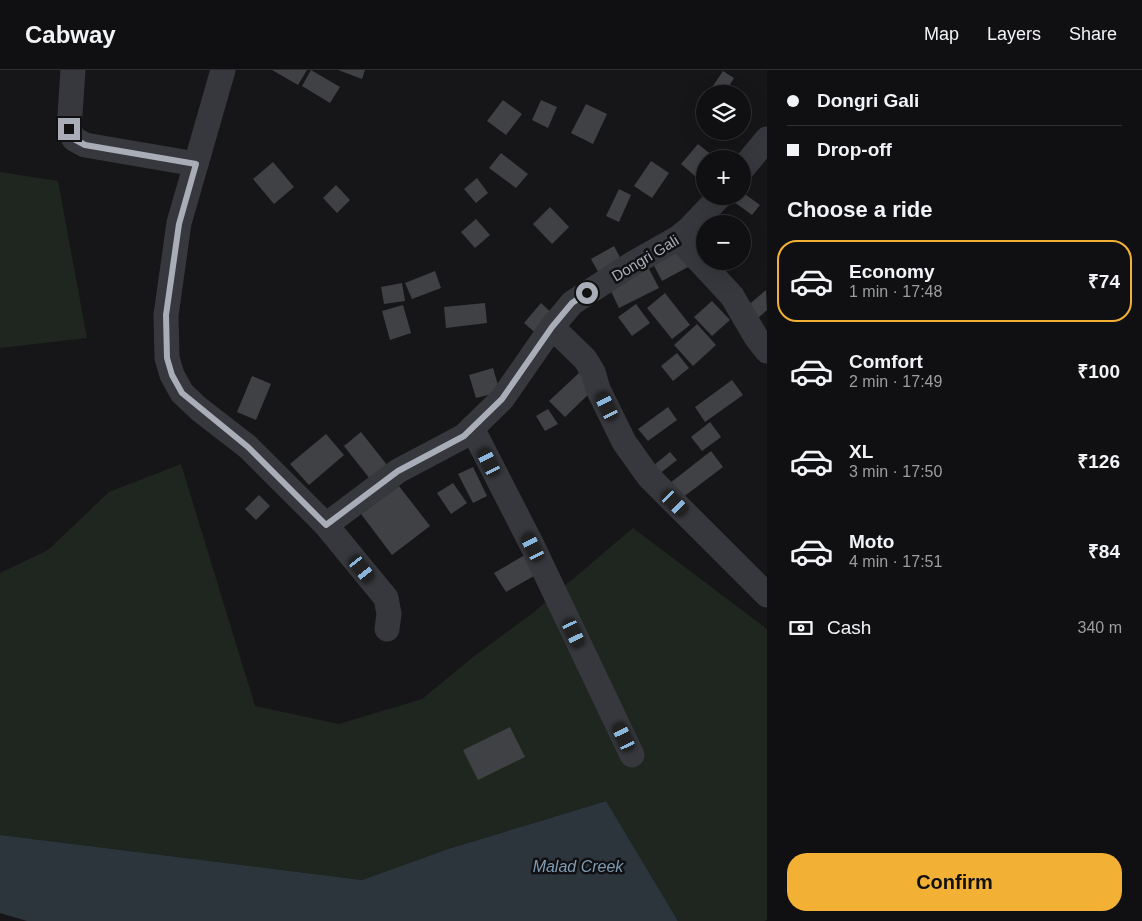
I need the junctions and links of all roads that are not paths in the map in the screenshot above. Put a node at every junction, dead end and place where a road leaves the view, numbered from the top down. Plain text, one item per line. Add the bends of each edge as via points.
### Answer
1 (73, 70) edge
2 (223, 70) edge
3 (767, 139) edge
4 (751, 158) edge
5 (196, 164) junction
6 (712, 205) edge
7 (678, 238) junction
8 (552, 327) junction
9 (767, 351) edge
10 (472, 428) junction
11 (326, 525) junction
12 (767, 594) edge
13 (387, 629) dead end
14 (632, 755) dead end

1 - 5 street via 69,129 74,139 85,145
2 - 5 street
3 - 4 street
5 - 11 street via 179,224 166,315 167,358 172,375 182,393 248,447
6 - 7 street, Dongri Gali
7 - 8 street, Dongri Gali via 572,303
7 - 9 street via 732,296
8 - 10 street, Dongri Gali via 502,399
8 - 12 street via 594,372 598,389 624,442 648,477
10 - 11 street, Dongri Gali via 464,436 398,471
10 - 14 street
11 - 13 street via 386,598

